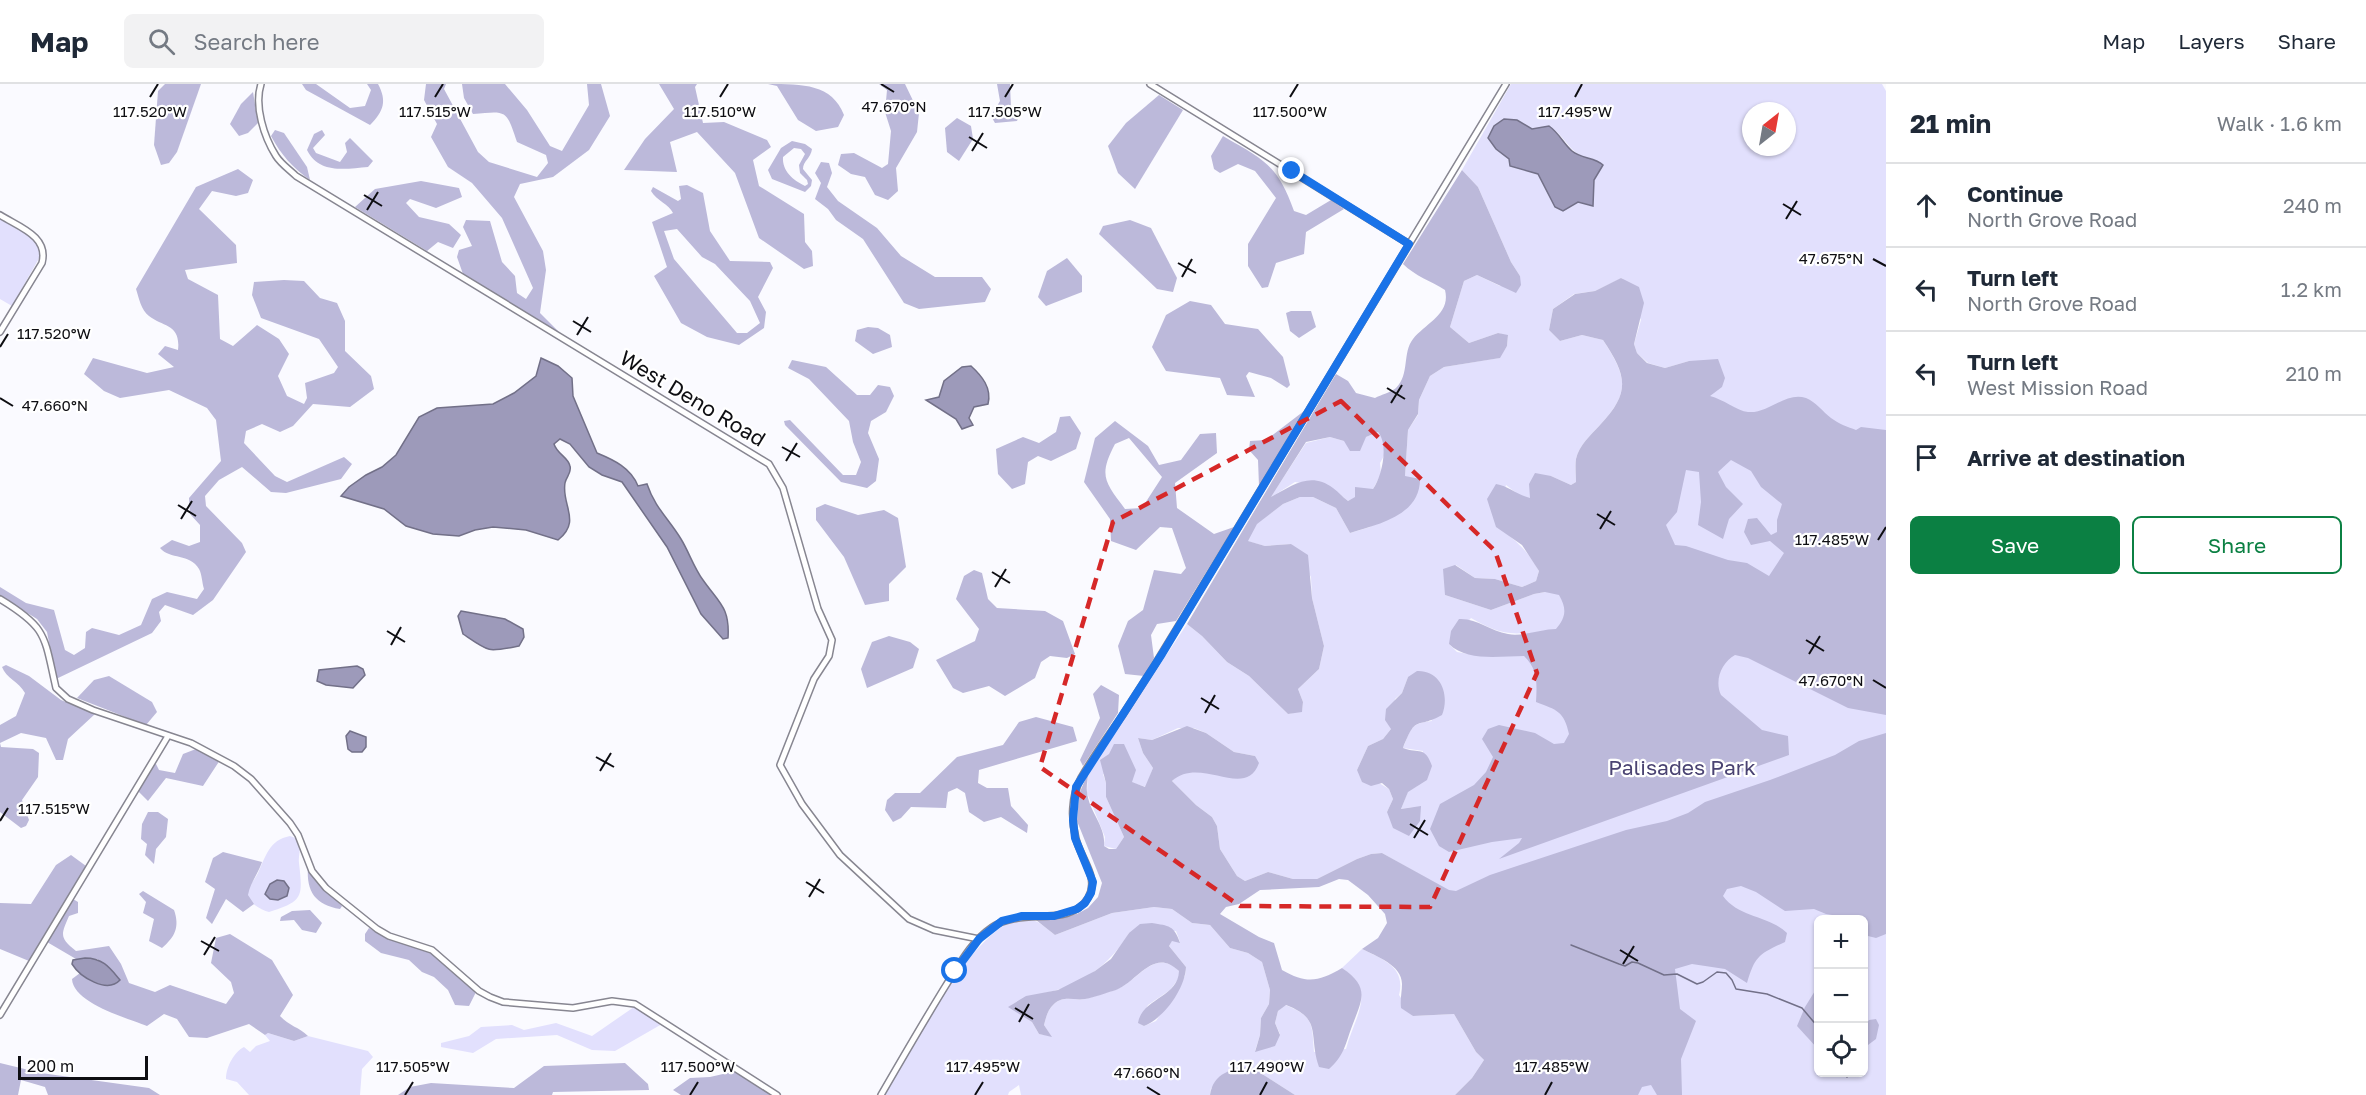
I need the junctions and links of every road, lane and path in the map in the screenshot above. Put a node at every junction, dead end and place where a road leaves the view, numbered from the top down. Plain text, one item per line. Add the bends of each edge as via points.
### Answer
1 (1150, 84) edge
2 (1506, 84) edge
3 (261, 85) edge
4 (0, 215) edge
5 (1409, 244) junction
6 (0, 332) edge
7 (0, 599) edge
8 (168, 736) junction
9 (979, 939) junction
10 (0, 1015) edge
11 (777, 1095) edge
12 (881, 1095) edge

1 - 5 street
2 - 5 street
3 - 9 street, West Deno Road via 259,101 265,132 277,158 296,176 769,464 783,488 818,609 832,640 829,656 814,679 780,765 802,804 840,855 909,919 934,930
4 - 6 street via 35,237 43,244 45,253
5 - 9 street via 1162,654 1076,787 1075,838 1093,882 1085,903 1066,914 1012,917 990,928
7 - 8 street via 35,622 43,634 61,695
8 - 10 street
8 - 11 street via 214,753 245,774 290,823 312,871 326,888 377,929 432,950 478,991 503,1002 538,1006 573,1008 612,1001 635,1004
9 - 12 street via 936,1000

